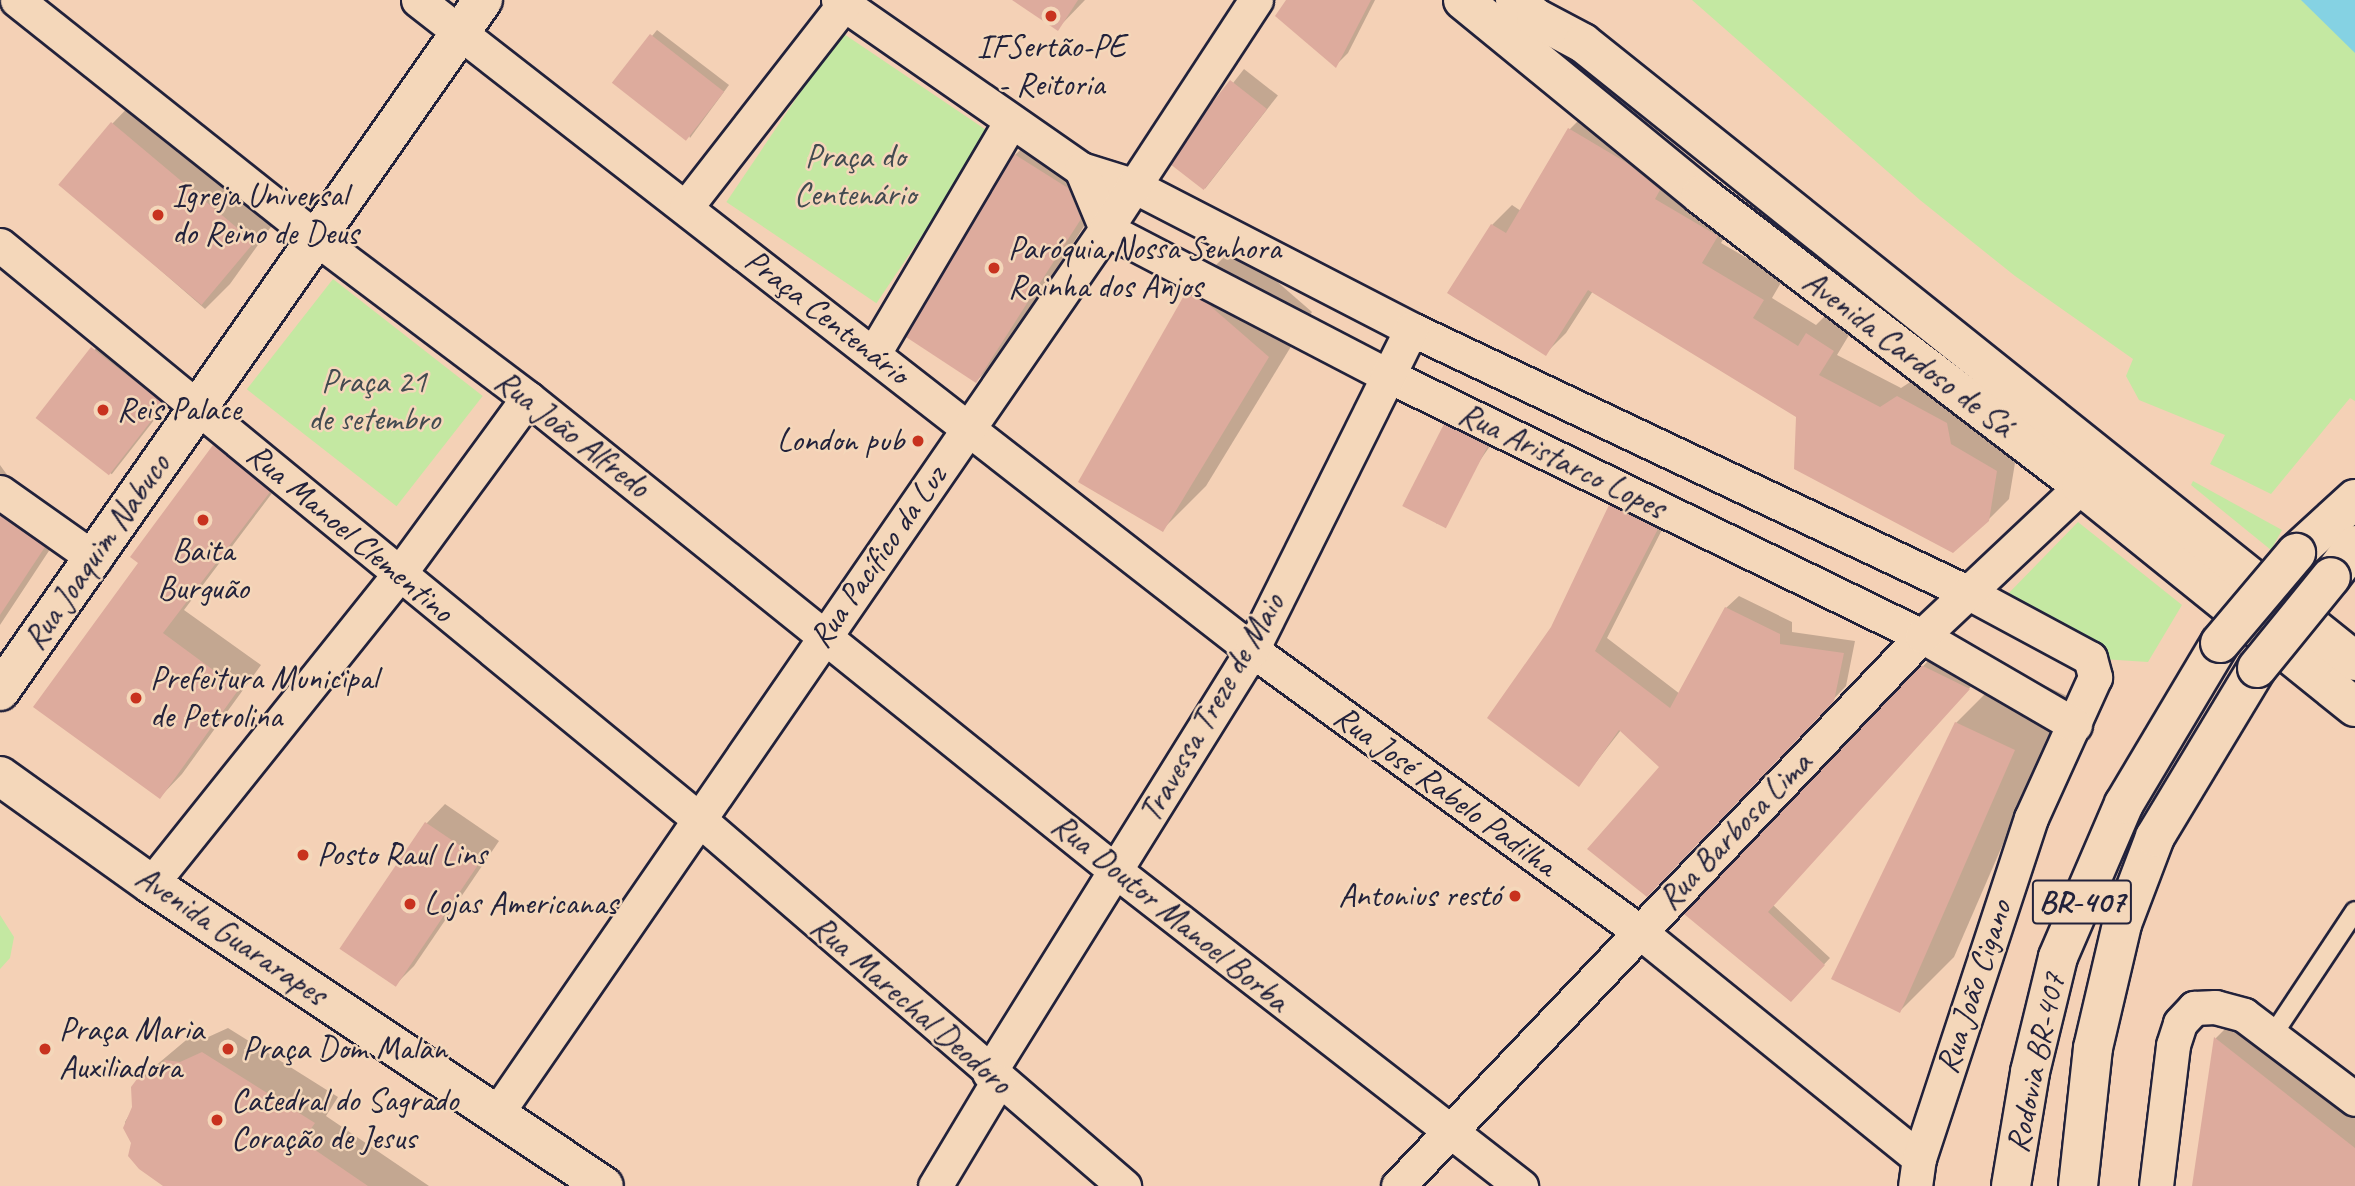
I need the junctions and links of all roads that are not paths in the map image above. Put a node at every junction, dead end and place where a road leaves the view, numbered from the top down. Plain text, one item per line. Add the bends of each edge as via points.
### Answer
1 (17, 0) edge
2 (418, 0) edge
3 (483, 0) edge
4 (1256, 0) edge
5 (1462, 0) edge
6 (1515, 0) edge
7 (841, 2) edge
8 (460, 32) junction
9 (1010, 123) junction
10 (1081, 169) junction
11 (1132, 185) junction
12 (687, 207) junction
13 (1106, 229) junction
14 (317, 239) junction
15 (0, 245) edge
16 (1411, 329) junction
17 (874, 353) junction
18 (1387, 375) junction
19 (528, 398) junction
20 (198, 407) junction
21 (967, 428) junction
22 (2081, 486) junction
23 (0, 492) edge
24 (2355, 499) edge
25 (2355, 545) edge
26 (95, 559) junction
27 (399, 574) junction
28 (1971, 594) junction
29 (824, 633) junction
30 (1922, 636) junction
31 (1252, 650) junction
32 (2355, 661) edge
33 (2095, 677) joint
34 (0, 691) edge
35 (2355, 707) edge
36 (2075, 725) junction
37 (0, 776) edge
38 (701, 821) junction
39 (1116, 872) junction
40 (151, 884) junction
41 (2355, 911) edge
42 (1640, 932) junction
43 (2272, 1036) junction
44 (994, 1077) junction
45 (2355, 1099) edge
46 (497, 1113) junction
47 (1446, 1132) junction
48 (1917, 1172) edge
49 (604, 1186) edge
50 (935, 1186) edge
51 (1124, 1186) edge
52 (1398, 1186) edge
53 (1521, 1186) edge
54 (2011, 1186) edge
55 (2078, 1186) edge
56 (2157, 1186) edge

1 - 14 street, Rua João Alfredo
2 - 8 street, Praça Centenário
3 - 8 main road, Rua Joaquim Nabuco
4 - 11 street, Rua Pacífico da Luz
5 - 22 main road, Avenida Cardoso de Sá via 1701,195
6 - 32 main road, Avenida Cardoso de Sá via 1594,52
7 - 9 street, Rua Aristarco Lopes
7 - 12 street
8 - 12 street, Praça Centenário
8 - 14 main road, Rua Joaquim Nabuco
9 - 10 street, Rua Aristarco Lopes
9 - 17 street
10 - 11 street, Rua Aristarco Lopes
10 - 13 street
11 - 13 street, Rua Pacífico da Luz
11 - 16 street, Rua Aristarco Lopes
12 - 17 street, Praça Centenário
13 - 18 street, Rua Aristarco Lopes
13 - 21 street, Rua Pacífico da Luz
14 - 19 street, Rua João Alfredo
14 - 20 main road, Rua Joaquim Nabuco
15 - 20 street, Rua Manoel Clementino
16 - 18 street, Travessa Treze de Maio
16 - 28 street, Rua Aristarco Lopes
17 - 21 street, Praça Centenário
18 - 30 street, Rua Aristarco Lopes
18 - 31 street, Travessa Treze de Maio
19 - 27 street
19 - 29 street, Rua João Alfredo
20 - 26 main road, Rua Joaquim Nabuco
20 - 27 street, Rua Manoel Clementino
21 - 29 street, Rua Pacífico da Luz
21 - 31 street, Rua José Rabelo Padilha
22 - 28 street, Rua Barbosa Lima
22 - 35 main road, Avenida Cardoso de Sá
23 - 26 street
24 - 54 main road, Rodovia BR-407 / BR-407, bridge via 2296,553 2220,643 2124,804 2059,957 2030,1072
25 - 55 main road, Rodovia BR-407 / BR-407, bridge via 2257,668 2155,837 2122,924 2093,1048
26 - 34 main road, Rua Joaquim Nabuco
27 - 38 street, Rua Manoel Clementino
27 - 40 street
28 - 30 street, Rua Barbosa Lima
28 - 33 street, Rua Aristarco Lopes via 2090,658
29 - 38 street, Rua Pacífico da Luz
29 - 39 street, Rua Doutor Manoel Borba
30 - 36 street, Rua Aristarco Lopes
30 - 42 street, Rua Barbosa Lima
31 - 39 street, Travessa Treze de Maio
31 - 42 street, Rua José Rabelo Padilha
33 - 36 street, Rua João Cigano
36 - 48 street, Rua João Cigano via 2031,818
37 - 40 main road, Avenida Guararapes
38 - 44 street, Rua Marechal Deodoro
38 - 46 street, Rua Pacífico da Luz
39 - 44 street, Travessa Treze de Maio
39 - 47 street, Rua Doutor Manoel Borba
40 - 46 main road, Avenida Guararapes
41 - 43 lane
42 - 47 street, Rua Barbosa Lima
42 - 48 street, Rua José Rabelo Padilha
43 - 45 street
43 - 56 street via 2244,1015 2215,1007 2194,1008 2180,1023
44 - 50 street, Travessa Treze de Maio
44 - 51 street, Rua Marechal Deodoro
46 - 49 main road, Avenida Guararapes
47 - 52 street, Rua Barbosa Lima
47 - 53 street, Rua Doutor Manoel Borba

